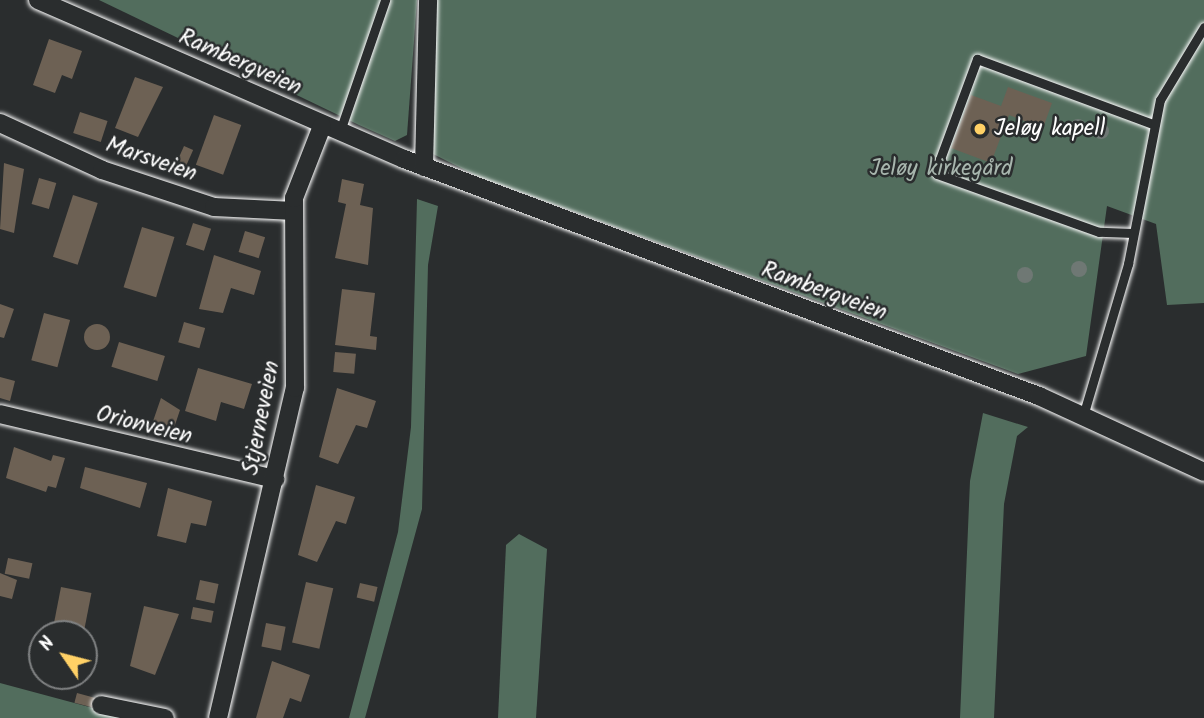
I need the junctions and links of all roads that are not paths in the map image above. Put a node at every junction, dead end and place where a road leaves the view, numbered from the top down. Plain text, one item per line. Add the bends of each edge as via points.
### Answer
1 (38, 0) edge
2 (385, 0) edge
3 (428, 0) edge
4 (1204, 27) edge
5 (0, 123) edge
6 (1153, 124) junction
7 (322, 126) junction
8 (339, 133) junction
9 (424, 167) junction
10 (294, 211) junction
11 (1133, 233) junction
12 (1083, 415) junction
13 (1, 417) edge
14 (1204, 472) edge
15 (275, 479) junction
16 (101, 705) dead end
17 (165, 718) edge
18 (218, 718) edge

1 - 7 street, Rambergveien
2 - 8 lane
3 - 9 street
4 - 6 lane
5 - 10 street, Marsveien via 103,170 202,204 255,214
6 - 11 lane
6 - 11 lane via 977,59 937,174 1099,232
7 - 8 street, Rambergveien
7 - 10 street, Stjerneveien via 301,171
8 - 9 street, Rambergveien
9 - 12 street, Rambergveien
10 - 15 street, Stjerneveien via 299,360
11 - 12 lane
12 - 14 street, Rambergveien
13 - 15 street, Orionveien
15 - 18 street, Stjerneveien
16 - 17 street

